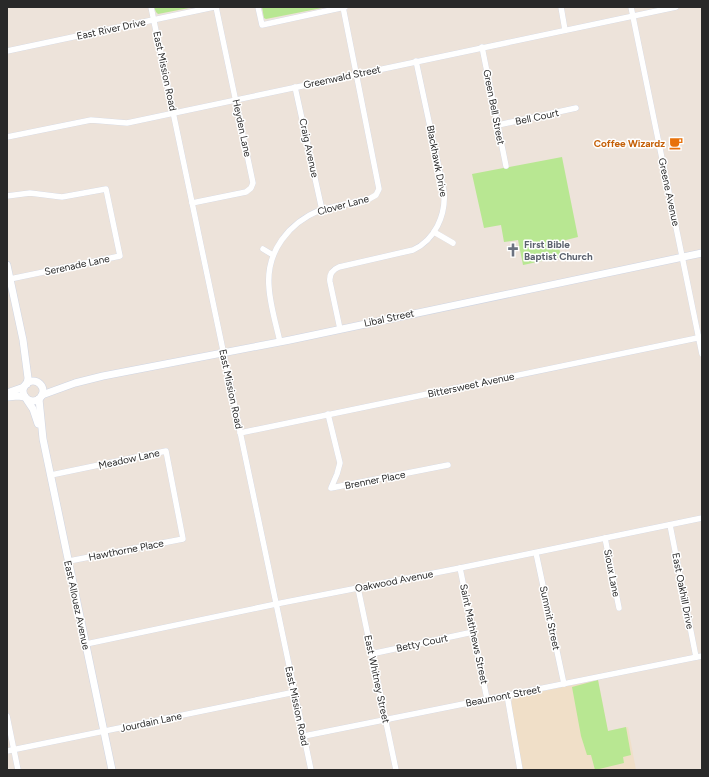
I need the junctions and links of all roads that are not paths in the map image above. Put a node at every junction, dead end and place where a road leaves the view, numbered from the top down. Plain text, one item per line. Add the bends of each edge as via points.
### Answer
1 (151, 7) edge
2 (215, 7) edge
3 (258, 7) edge
4 (344, 7) edge
5 (561, 7) edge
6 (631, 7) edge
7 (676, 7) edge
8 (633, 16) junction
9 (154, 20) junction
10 (566, 30) junction
11 (482, 47) junction
12 (7, 51) edge
13 (416, 61) junction
14 (356, 74) junction
15 (296, 87) junction
16 (236, 100) junction
17 (576, 108) dead end
18 (174, 113) junction
19 (498, 125) junction
20 (7, 136) edge
21 (506, 166) dead end
22 (7, 196) edge
23 (192, 203) junction
24 (322, 210) junction
25 (434, 232) junction
26 (453, 243) dead end
27 (263, 249) dead end
28 (702, 252) edge
29 (273, 255) junction
30 (683, 256) junction
31 (7, 265) edge
32 (10, 279) junction
33 (340, 329) junction
34 (700, 337) edge
35 (23, 340) junction
36 (280, 342) junction
37 (224, 353) junction
38 (702, 354) edge
39 (75, 382) junction
40 (38, 383) junction
41 (25, 385) junction
42 (7, 393) edge
43 (7, 397) edge
44 (41, 397) junction
45 (26, 398) junction
46 (328, 414) junction
47 (240, 433) junction
48 (43, 439) junction
49 (448, 465) dead end
50 (51, 475) junction
51 (702, 518) edge
52 (670, 525) junction
53 (604, 538) junction
54 (183, 539) joint
55 (536, 553) junction
56 (68, 561) junction
57 (460, 568) junction
58 (358, 588) junction
59 (276, 604) junction
60 (618, 608) dead end
61 (472, 632) junction
62 (86, 644) junction
63 (371, 654) junction
64 (699, 656) edge
65 (564, 684) junction
66 (295, 692) junction
67 (507, 696) junction
68 (487, 699) junction
69 (7, 716) edge
70 (385, 720) junction
71 (104, 732) junction
72 (304, 736) junction
73 (14, 750) junction
74 (7, 751) edge
75 (18, 770) edge
76 (112, 770) edge
77 (311, 770) edge
78 (396, 770) edge
79 (520, 770) edge

1 - 9 street, East Mission Road
2 - 9 street, East River Drive
2 - 16 street, Heyden Lane
3 - 4 street via 262,25
4 - 14 street, Clover Lane
5 - 10 street
6 - 8 street, Greene Avenue
7 - 8 street, Greenwald Street
8 - 10 street, Greenwald Street
8 - 30 street, Greene Avenue
9 - 12 street, East River Drive
9 - 18 street, East Mission Road
10 - 11 street, Greenwald Street
11 - 13 street, Greenwald Street
11 - 19 street, Green Bell Street
13 - 14 street, Greenwald Street
13 - 25 street, Blackhawk Drive via 445,201
14 - 15 street, Greenwald Street
14 - 24 street, Clover Lane via 379,189 376,195 369,199
15 - 16 street, Greenwald Street
15 - 24 street, Craig Avenue
16 - 18 street, Greenwald Street
16 - 23 street, Heyden Lane via 253,186 242,193
17 - 19 street, Bell Court
18 - 20 street, Greenwald Street via 127,123 91,120
18 - 23 street, East Mission Road
19 - 21 street, Green Bell Street
22 - 32 street, Serenade Lane via 30,193 62,197 106,189 120,256
23 - 37 street, East Mission Road
24 - 29 street, Clover Lane via 306,217 290,229
25 - 26 street
25 - 33 street, Blackhawk Drive via 413,250 334,269 330,275 330,282
27 - 29 street
28 - 30 street, Libal Street
29 - 36 street, Clover Lane via 268,285
30 - 33 street, Libal Street
30 - 34 street, Greene Avenue
31 - 32 street
32 - 35 street
33 - 36 street, Libal Street
34 - 38 street, Greene Avenue
34 - 46 street, Bittersweet Avenue
35 - 40 street via 31,370
35 - 41 street via 28,378
36 - 37 street, Libal Street
37 - 39 street, Libal Street
37 - 47 street, East Mission Road
39 - 40 street, Libal Street via 48,386
39 - 44 street, Libal Street
40 - 41 street via 31,382
40 - 44 street via 42,389
41 - 42 street
41 - 45 street via 23,390
43 - 45 street
44 - 45 street via 33,401
44 - 48 street, East Allouez Avenue
45 - 48 street, East Allouez Avenue via 33,409
46 - 47 street, Bittersweet Avenue
46 - 49 street, Brenner Place via 340,463 331,488
47 - 59 street, East Mission Road
48 - 50 street, East Allouez Avenue
50 - 54 street, Meadow Lane via 166,451
50 - 56 street, East Allouez Avenue
51 - 52 street, Oakwood Avenue
52 - 53 street, Oakwood Avenue
52 - 64 street, East Oakhill Drive
53 - 55 street, Oakwood Avenue
53 - 60 street, Sioux Lane
54 - 56 street, Hawthorne Place
55 - 57 street, Oakwood Avenue
55 - 65 street, Summit Street
56 - 62 street, East Allouez Avenue
57 - 58 street, Oakwood Avenue
57 - 61 street, Saint Mathhews Street
58 - 59 street, Oakwood Avenue
58 - 63 street, East Whitney Street
59 - 62 street, Oakwood Avenue
59 - 66 street, East Mission Road
61 - 63 street, Betty Court
61 - 68 street, Saint Mathhews Street
62 - 71 street, East Allouez Avenue
63 - 70 street, East Whitney Street
64 - 65 street, Beaumont Street
65 - 67 street, Beaumont Street
66 - 71 street, Jourdain Lane
66 - 72 street, East Mission Road
67 - 68 street, Beaumont Street
67 - 79 street
68 - 70 street, Beaumont Street
69 - 73 street
70 - 72 street, Beaumont Street
70 - 78 street, East Whitney Street
71 - 73 street, Jourdain Lane
71 - 76 street, East Allouez Avenue
72 - 77 street, East Mission Road
73 - 74 street, Jourdain Lane
73 - 75 street

